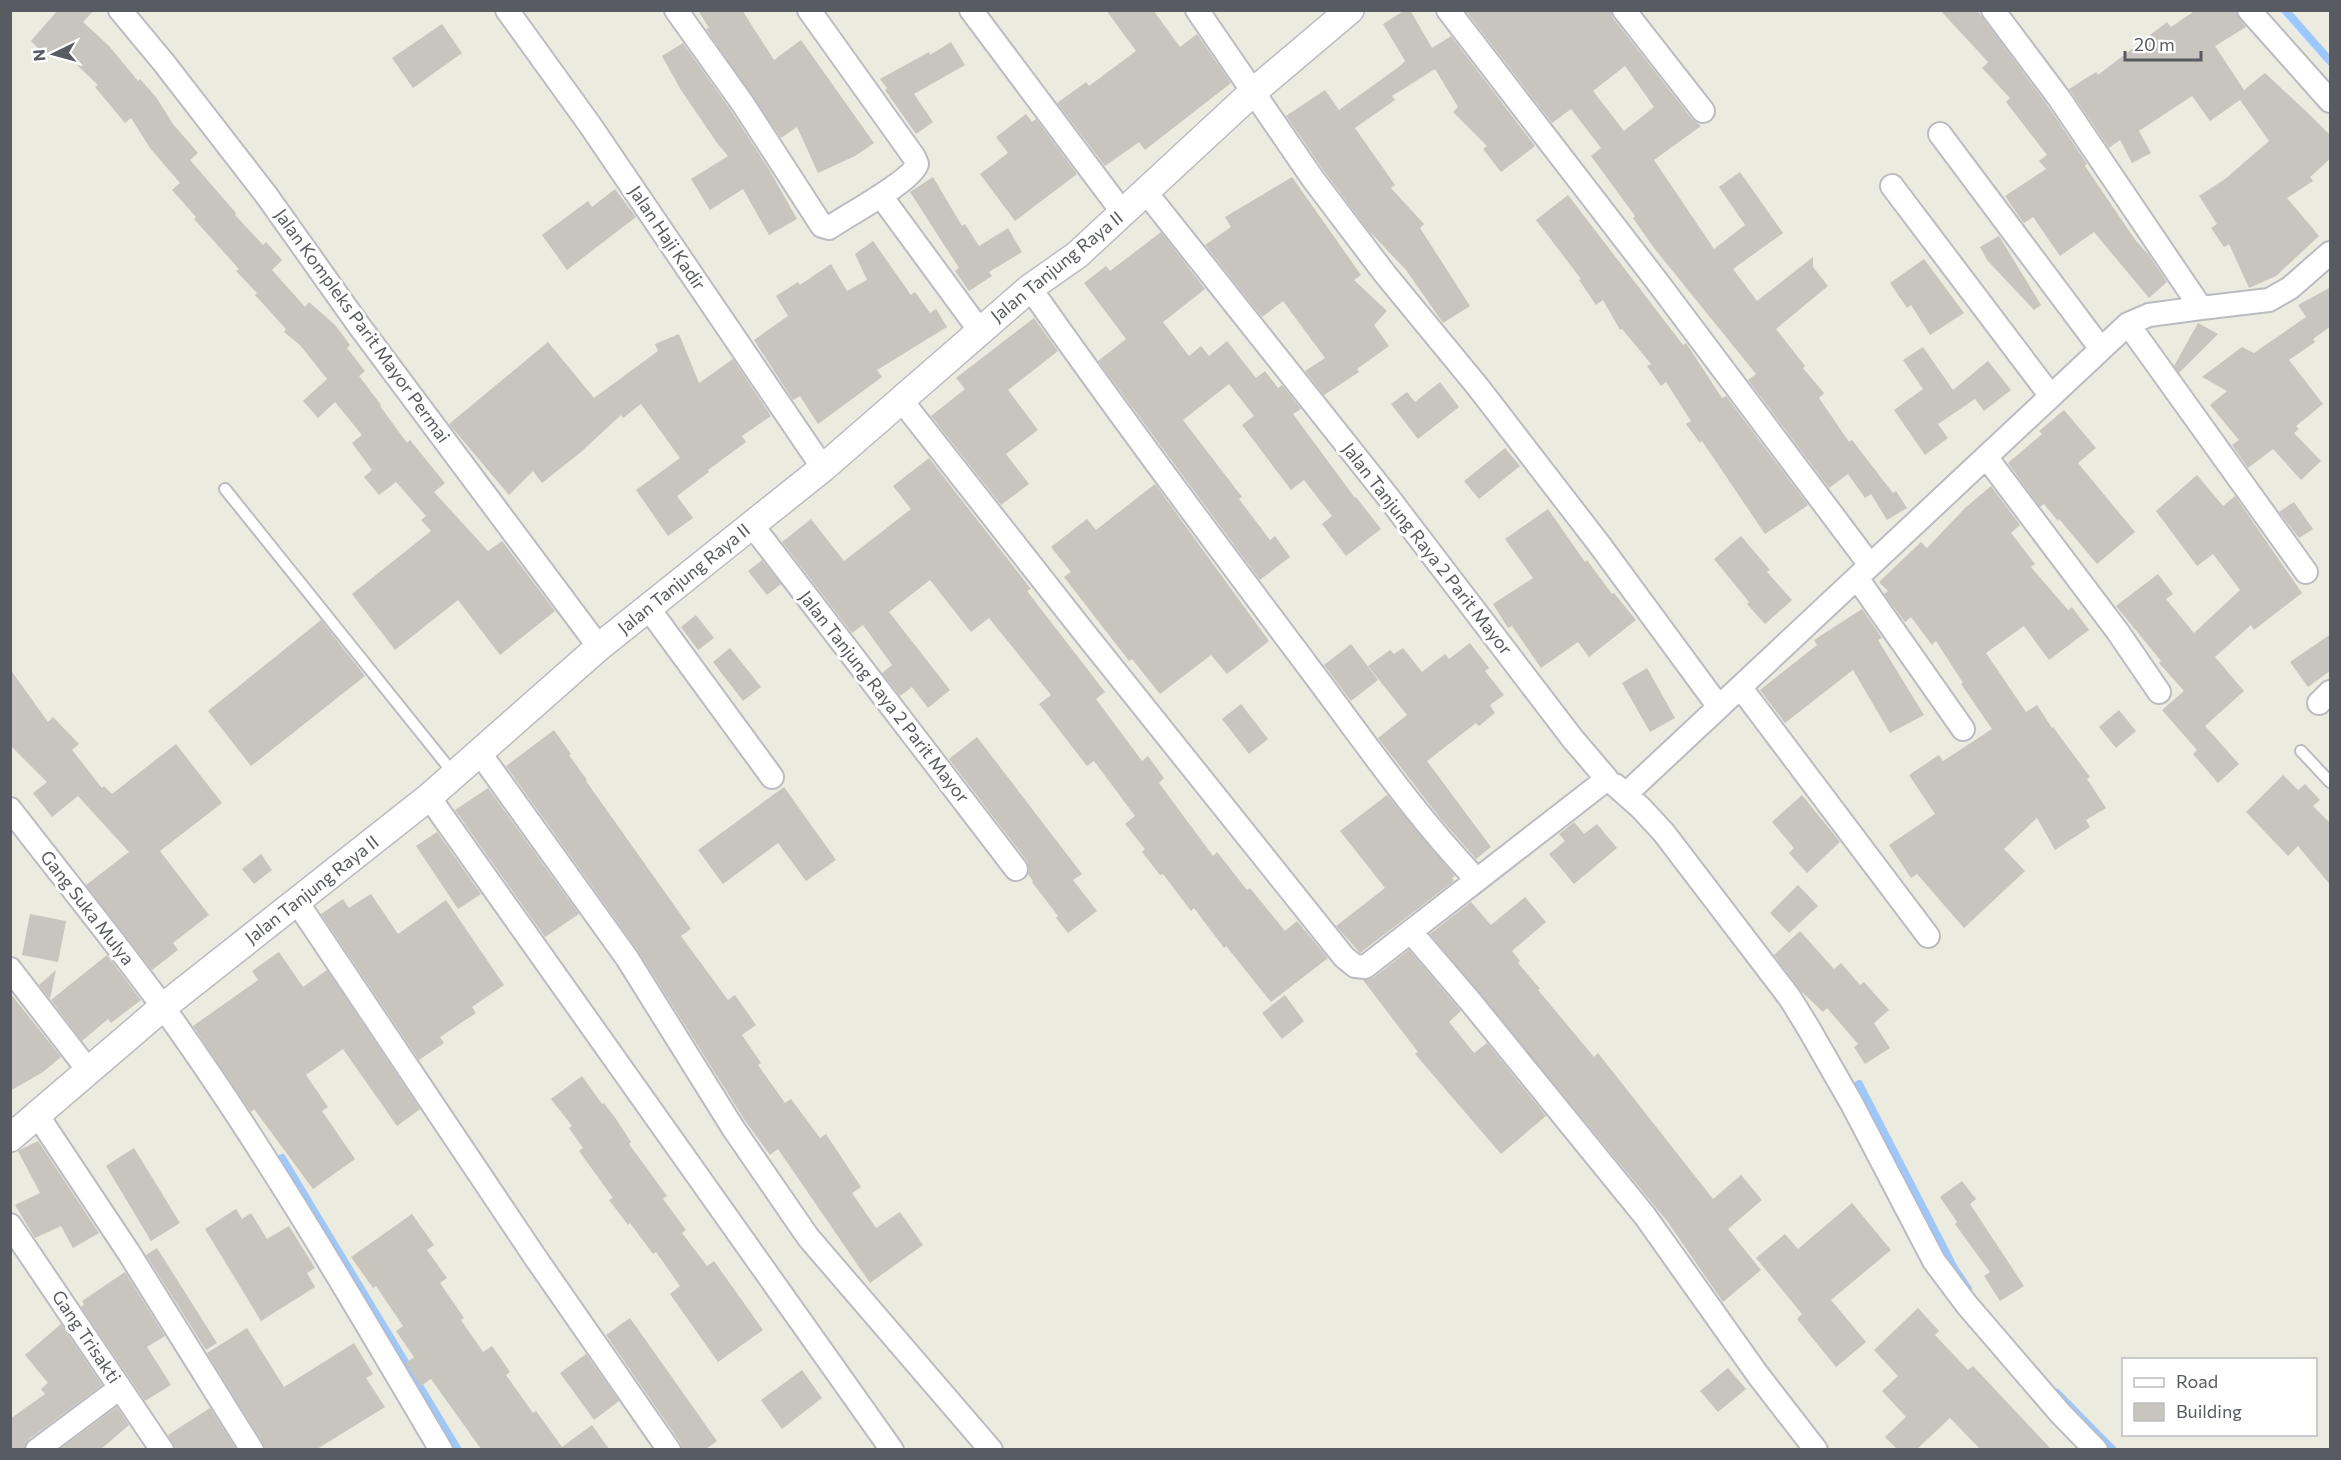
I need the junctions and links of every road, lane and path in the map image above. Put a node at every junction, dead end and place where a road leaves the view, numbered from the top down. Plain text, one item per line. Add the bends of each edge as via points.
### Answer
1 (120, 10) edge
2 (507, 10) edge
3 (676, 10) edge
4 (809, 10) edge
5 (971, 10) edge
6 (1197, 10) edge
7 (1350, 10) edge
8 (1448, 10) edge
9 (1624, 10) edge
10 (1993, 10) edge
11 (2249, 10) edge
12 (1253, 92) junction
13 (2331, 101) edge
14 (1702, 111) dead end
15 (1940, 134) dead end
16 (1892, 186) dead end
17 (1146, 191) junction
18 (881, 195) junction
19 (1123, 213) junction
20 (2331, 253) edge
21 (1030, 288) junction
22 (2201, 308) junction
23 (2128, 324) junction
24 (980, 331) junction
25 (2101, 349) junction
26 (2050, 395) junction
27 (902, 401) junction
28 (1987, 458) junction
29 (823, 468) junction
30 (225, 489) dead end
31 (752, 525) junction
32 (1864, 572) junction
33 (2306, 572) dead end
34 (649, 609) junction
35 (599, 646) junction
36 (1742, 688) junction
37 (2159, 692) dead end
38 (1719, 707) junction
39 (1963, 729) dead end
40 (2301, 751) dead end
41 (479, 752) junction
42 (455, 774) junction
43 (772, 777) dead end
44 (1607, 779) junction
45 (2331, 782) edge
46 (1626, 794) junction
47 (429, 797) junction
48 (10, 809) edge
49 (1016, 869) dead end
50 (1476, 879) junction
51 (297, 902) junction
52 (1411, 932) junction
53 (1928, 936) dead end
54 (10, 969) edge
55 (163, 1007) junction
56 (88, 1070) junction
57 (38, 1116) junction
58 (10, 1138) edge
59 (10, 1225) edge
60 (120, 1388) junction
61 (37, 1449) edge
62 (162, 1449) edge
63 (252, 1449) edge
64 (441, 1449) edge
65 (669, 1449) edge
66 (892, 1449) edge
67 (992, 1449) edge
68 (1816, 1449) edge
69 (2096, 1449) edge

1 - 35 street, Jalan Kompleks Parit Mayor Permai via 267,196
2 - 29 street, Jalan Haji Kadir via 590,125
3 - 18 street via 822,226 830,228
4 - 18 street via 917,164
5 - 19 street
6 - 12 street
7 - 12 street, Jalan Tanjung Raya II
8 - 32 street via 1656,280
9 - 14 street
10 - 22 street via 2059,98
11 - 13 street
12 - 17 street, Jalan Tanjung Raya II
12 - 38 street via 1370,255 1478,387
15 - 25 street
16 - 26 street
17 - 19 street, Jalan Tanjung Raya II
17 - 44 street, Jalan Tanjung Raya 2 Parit Mayor
18 - 24 street
19 - 21 street, Jalan Tanjung Raya II via 1077,255
20 - 22 street via 2290,288 2269,300
21 - 24 street, Jalan Tanjung Raya II
21 - 50 street via 1381,765
22 - 23 street via 2149,315
23 - 25 street
23 - 33 street
24 - 27 street, Jalan Tanjung Raya II
25 - 26 street
26 - 28 street
27 - 29 street, Jalan Tanjung Raya II
27 - 52 street via 1344,957 1355,966 1365,967
28 - 32 street
28 - 37 street
29 - 31 street, Jalan Tanjung Raya II
30 - 42 lane
31 - 34 street, Jalan Tanjung Raya II
31 - 49 street, Jalan Tanjung Raya 2 Parit Mayor
32 - 36 street
32 - 39 street
34 - 35 street, Jalan Tanjung Raya II
34 - 43 street
35 - 41 street, Jalan Tanjung Raya II
36 - 38 street
36 - 53 street
38 - 46 street
40 - 45 lane
41 - 42 street, Jalan Tanjung Raya II
41 - 67 street via 627,958 733,1128 808,1237
42 - 47 street, Jalan Tanjung Raya II
44 - 46 street, Jalan Tanjung Raya 2 Parit Mayor
44 - 50 street
46 - 69 street, Jalan Tanjung Raya 2 Parit Mayor via 1664,833 1790,998 1852,1104 1934,1261 2060,1413
47 - 51 street, Jalan Tanjung Raya II
47 - 66 street
48 - 55 street, Gang Suka Mulya
50 - 52 street
51 - 55 street, Jalan Tanjung Raya II
51 - 65 street
52 - 68 street via 1645,1216
54 - 56 street
55 - 56 street, Jalan Tanjung Raya II
55 - 64 street, Gang Suka Mulya via 283,1188
56 - 57 street, Jalan Tanjung Raya II
57 - 58 street, Jalan Tanjung Raya II
57 - 63 street
59 - 60 street, Gang Trisakti
60 - 61 street
60 - 62 street, Gang Trisakti

